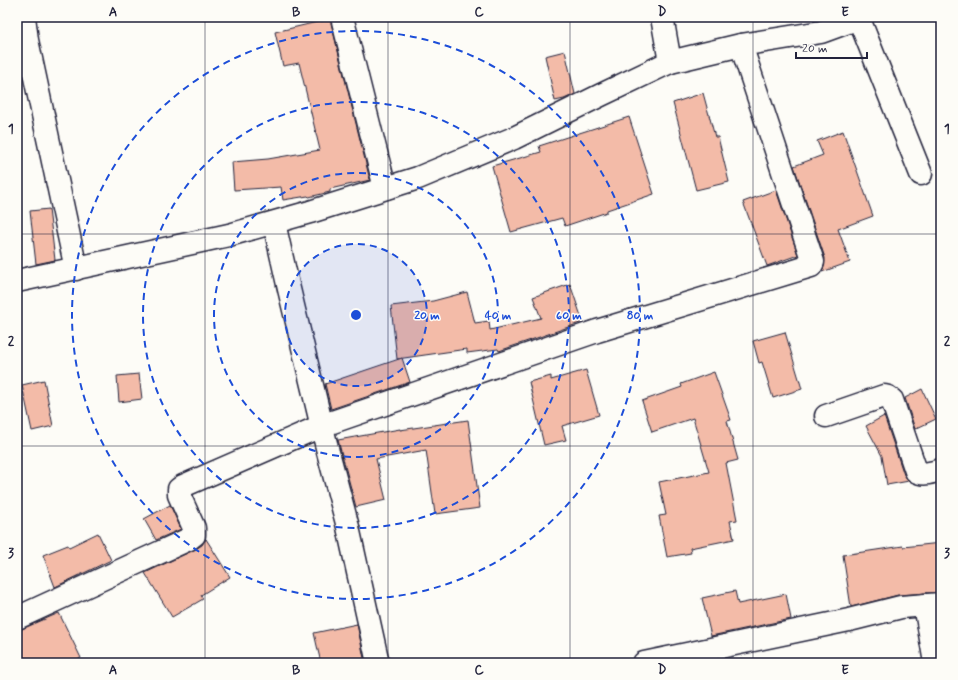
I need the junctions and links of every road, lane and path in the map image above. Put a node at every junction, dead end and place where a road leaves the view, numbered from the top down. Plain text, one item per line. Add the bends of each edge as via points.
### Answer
1 (24, 17) edge
2 (342, 17) edge
3 (662, 17) edge
4 (860, 18) edge
5 (22, 41) edge
6 (740, 45) junction
7 (670, 62) junction
8 (921, 174) dead end
9 (385, 188) junction
10 (274, 223) junction
11 (76, 268) junction
12 (17, 281) edge
13 (826, 416) dead end
14 (322, 426) junction
15 (941, 470) edge
16 (933, 605) edge
17 (17, 618) edge
18 (682, 659) edge
19 (378, 663) edge
20 (644, 663) edge
21 (935, 663) edge

1 - 5 street
2 - 9 street
3 - 7 street
4 - 6 street via 821,32
4 - 8 street
5 - 11 street
6 - 7 street
6 - 14 street via 813,262 811,266 597,331
7 - 9 street via 514,138 418,178
9 - 10 street
10 - 11 street
10 - 14 street
11 - 12 street
13 - 15 street via 884,396 888,397 892,400 916,471 922,474
14 - 17 street via 179,489 179,495 194,528 194,535 189,539
14 - 19 street via 348,527
16 - 18 street via 901,607
16 - 21 street
18 - 20 street

